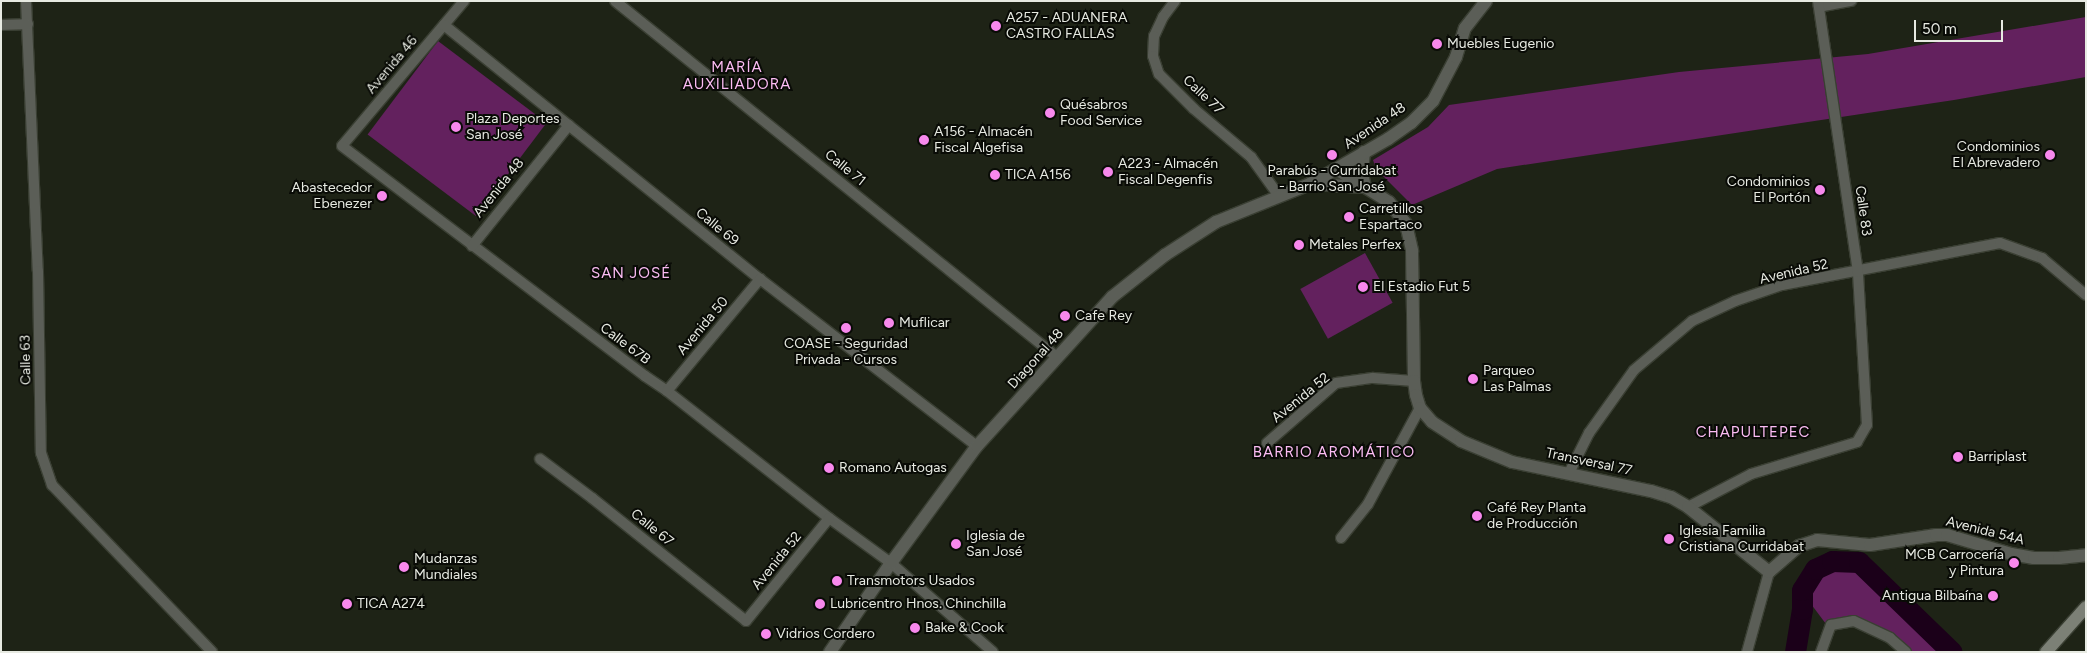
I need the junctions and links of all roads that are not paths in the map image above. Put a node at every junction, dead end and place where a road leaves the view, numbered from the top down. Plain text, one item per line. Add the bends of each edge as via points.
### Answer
1 (26, 1) edge
2 (464, 1) edge
3 (615, 1) edge
4 (1175, 1) edge
5 (1486, 1) edge
6 (1851, 1) edge
7 (1819, 4) edge
8 (28, 24) junction
9 (1, 25) edge
10 (444, 25) junction
11 (569, 125) junction
12 (342, 146) joint
13 (1364, 152) junction
14 (1336, 169) junction
15 (1310, 184) junction
16 (1365, 187) junction
17 (1279, 196) junction
18 (472, 246) junction
19 (1858, 272) junction
20 (760, 279) junction
21 (2086, 296) edge
22 (1057, 357) junction
23 (1414, 382) junction
24 (667, 391) junction
25 (1420, 408) junction
26 (1267, 443) dead end
27 (977, 446) junction
28 (540, 459) dead end
29 (1569, 473) junction
30 (1688, 507) junction
31 (829, 518) junction
32 (1341, 538) dead end
33 (2086, 555) edge
34 (891, 563) junction
35 (1769, 572) junction
36 (2086, 608) edge
37 (746, 621) joint
38 (212, 652) edge
39 (830, 652) edge
40 (993, 652) edge
41 (1747, 652) edge
42 (1821, 652) edge
43 (1906, 652) edge
44 (2046, 652) edge

1 - 8 street, Calle 63
2 - 10 street, Avenida 46
3 - 22 street, Calle 71
4 - 17 street, Calle 77 via 1154,36 1153,56 1159,74 1194,109 1251,157
5 - 13 street, Avenida 48 via 1465,28 1456,57 1433,101 1411,123
6 - 7 street
7 - 19 street, Calle 83
8 - 9 street
8 - 38 street, Calle 63 via 38,271 41,453 52,485
10 - 11 street, Calle 69
10 - 12 street, Avenida 46
11 - 18 street, Avenida 48
11 - 20 street, Calle 69
12 - 18 street, Calle 67B
13 - 14 street, Avenida 48
13 - 16 street via 1362,174
14 - 15 street, Diagonal 48
14 - 16 street
15 - 16 street
15 - 17 street, Diagonal 48
16 - 23 street via 1389,202 1398,212 1410,238
17 - 22 street, Diagonal 48 via 1216,222 1165,255 1112,296
18 - 24 street, Calle 67B
19 - 21 street, Avenida 52 via 2000,243 2042,258
19 - 29 street, Avenida 52 via 1782,286 1735,301 1692,321 1634,370 1589,433
19 - 30 street, Calle 83 via 1867,426 1856,442 1751,474
20 - 24 street, Avenida 50
20 - 27 street, Calle 69
22 - 27 street, Diagonal 48
23 - 25 street
23 - 26 street, Avenida 52 via 1373,378 1336,383
24 - 31 street, Calle 67B
25 - 29 street, Transversal 77 via 1432,422 1461,441 1512,462
25 - 32 street via 1368,504
27 - 34 street, Diagonal 48
28 - 37 street, Calle 67
29 - 30 street, Transversal 77 via 1651,491
30 - 35 street, Transversal 77
31 - 34 street, Calle 67B
31 - 37 street, Avenida 52
33 - 35 street, Avenida 54A via 2026,557 1941,535 1870,545 1817,540 1799,546
34 - 39 street, Diagonal 48
34 - 40 street
35 - 41 street
36 - 44 main road
42 - 43 street via 1831,625 1854,621 1890,638

